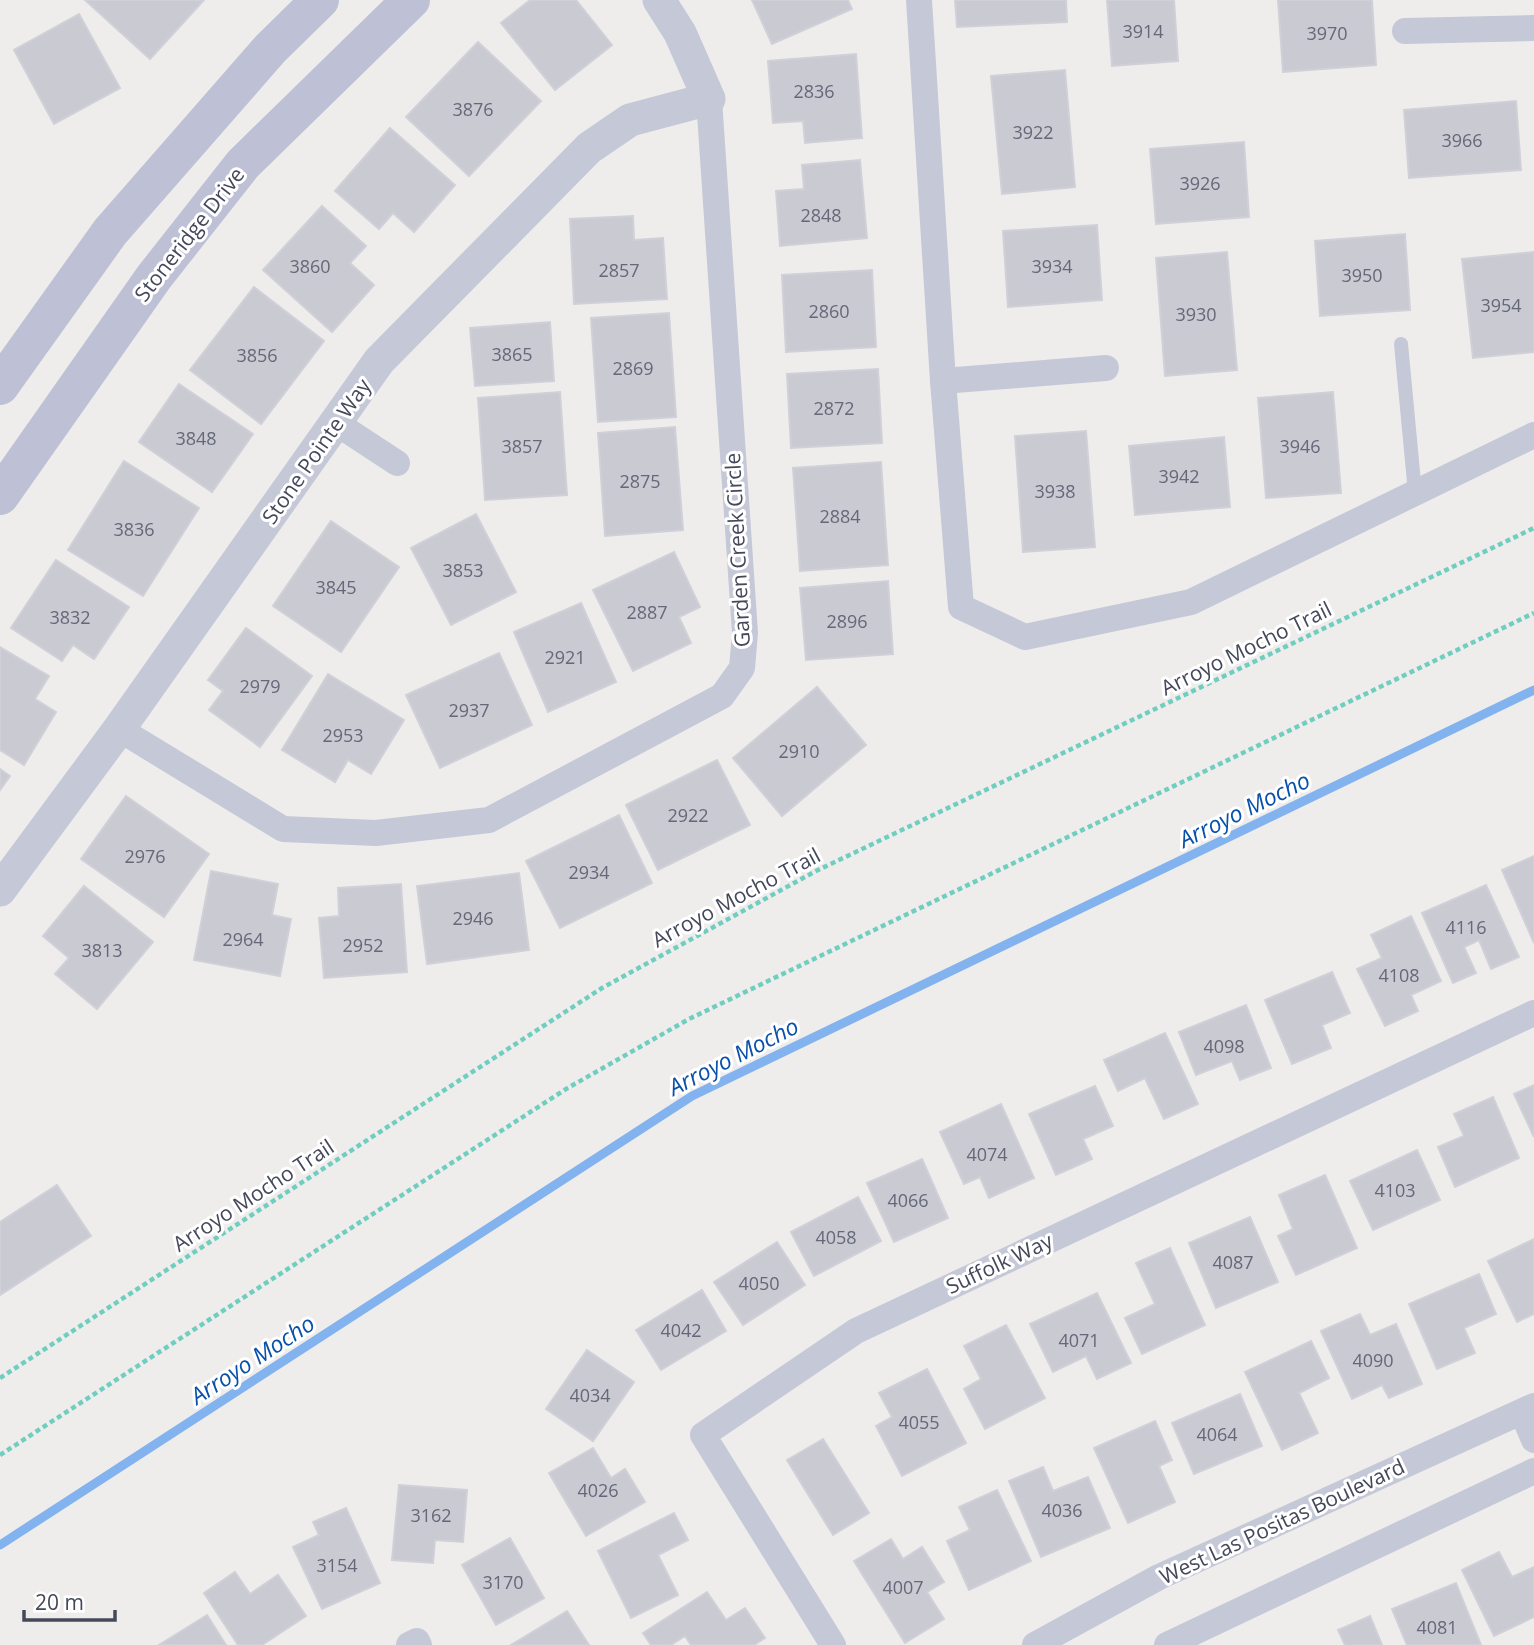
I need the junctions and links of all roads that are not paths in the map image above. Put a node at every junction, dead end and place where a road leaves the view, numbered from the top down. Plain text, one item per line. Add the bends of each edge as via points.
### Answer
1 (320, 0) edge
2 (411, 0) edge
3 (659, 0) edge
4 (919, 0) edge
5 (1534, 28) edge
6 (1405, 31) dead end
7 (709, 99) junction
8 (1401, 344) dead end
9 (1106, 368) dead end
10 (943, 381) junction
11 (0, 386) edge
12 (336, 423) junction
13 (1534, 435) edge
14 (397, 463) dead end
15 (1415, 493) junction
16 (0, 496) edge
17 (120, 729) junction
18 (0, 890) edge
19 (1534, 1013) edge
20 (1528, 1409) edge
21 (1534, 1440) edge
22 (1534, 1471) edge
23 (409, 1645) edge
24 (419, 1645) edge
25 (833, 1645) edge
26 (1035, 1645) edge
27 (1167, 1645) edge

1 - 11 main road via 270,49 110,232
2 - 16 main road, Stoneridge Drive via 243,164 154,277
3 - 7 street, Garden Creek Circle via 680,33
4 - 10 street
5 - 6 street
7 - 12 street, Stone Pointe Way via 630,120 589,149 379,361
7 - 17 street, Garden Creek Circle via 745,633 742,668 722,696 489,820 376,833 283,829
8 - 15 lane
9 - 10 street
10 - 15 street via 961,607 1025,637 1191,602
12 - 14 street
12 - 17 street, Stone Pointe Way
13 - 15 street
17 - 18 street, Stone Pointe Way
19 - 25 street, Suffolk Way via 856,1331 703,1435
20 - 21 street
20 - 26 street, West Las Positas Boulevard via 1159,1577
22 - 27 street
23 - 24 street via 416,1641

